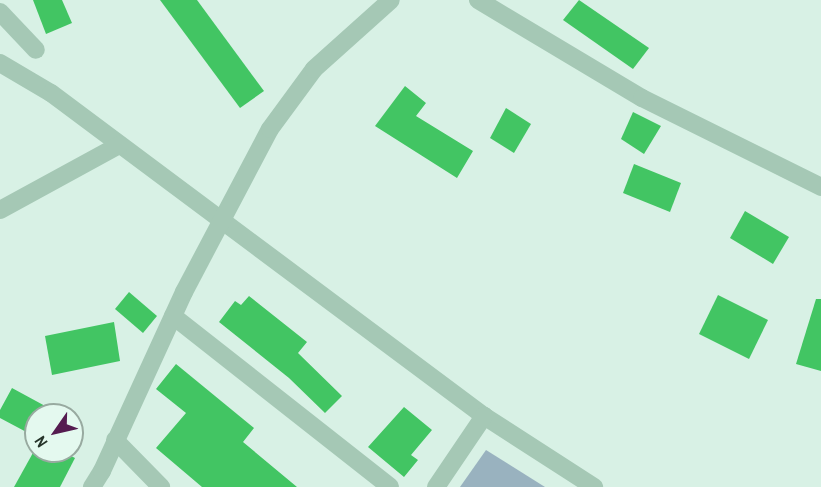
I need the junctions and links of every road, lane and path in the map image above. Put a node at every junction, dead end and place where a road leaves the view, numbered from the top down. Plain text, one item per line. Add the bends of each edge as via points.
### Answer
1 (390, 0) edge
2 (478, 0) edge
3 (0, 12) edge
4 (36, 50) dead end
5 (0, 63) edge
6 (119, 145) junction
7 (821, 187) edge
8 (0, 210) edge
9 (221, 221) junction
10 (172, 316) junction
11 (484, 416) junction
12 (115, 440) junction
13 (92, 487) edge
14 (161, 487) edge
15 (390, 487) edge
16 (436, 487) edge
17 (594, 487) edge

1 - 9 street via 314,69 270,129
2 - 7 street via 642,98
3 - 4 street
5 - 6 street via 51,93
6 - 8 street
6 - 9 street
9 - 10 street
9 - 11 street
10 - 12 street
10 - 15 street
11 - 16 street
11 - 17 street
12 - 13 street
12 - 14 street

